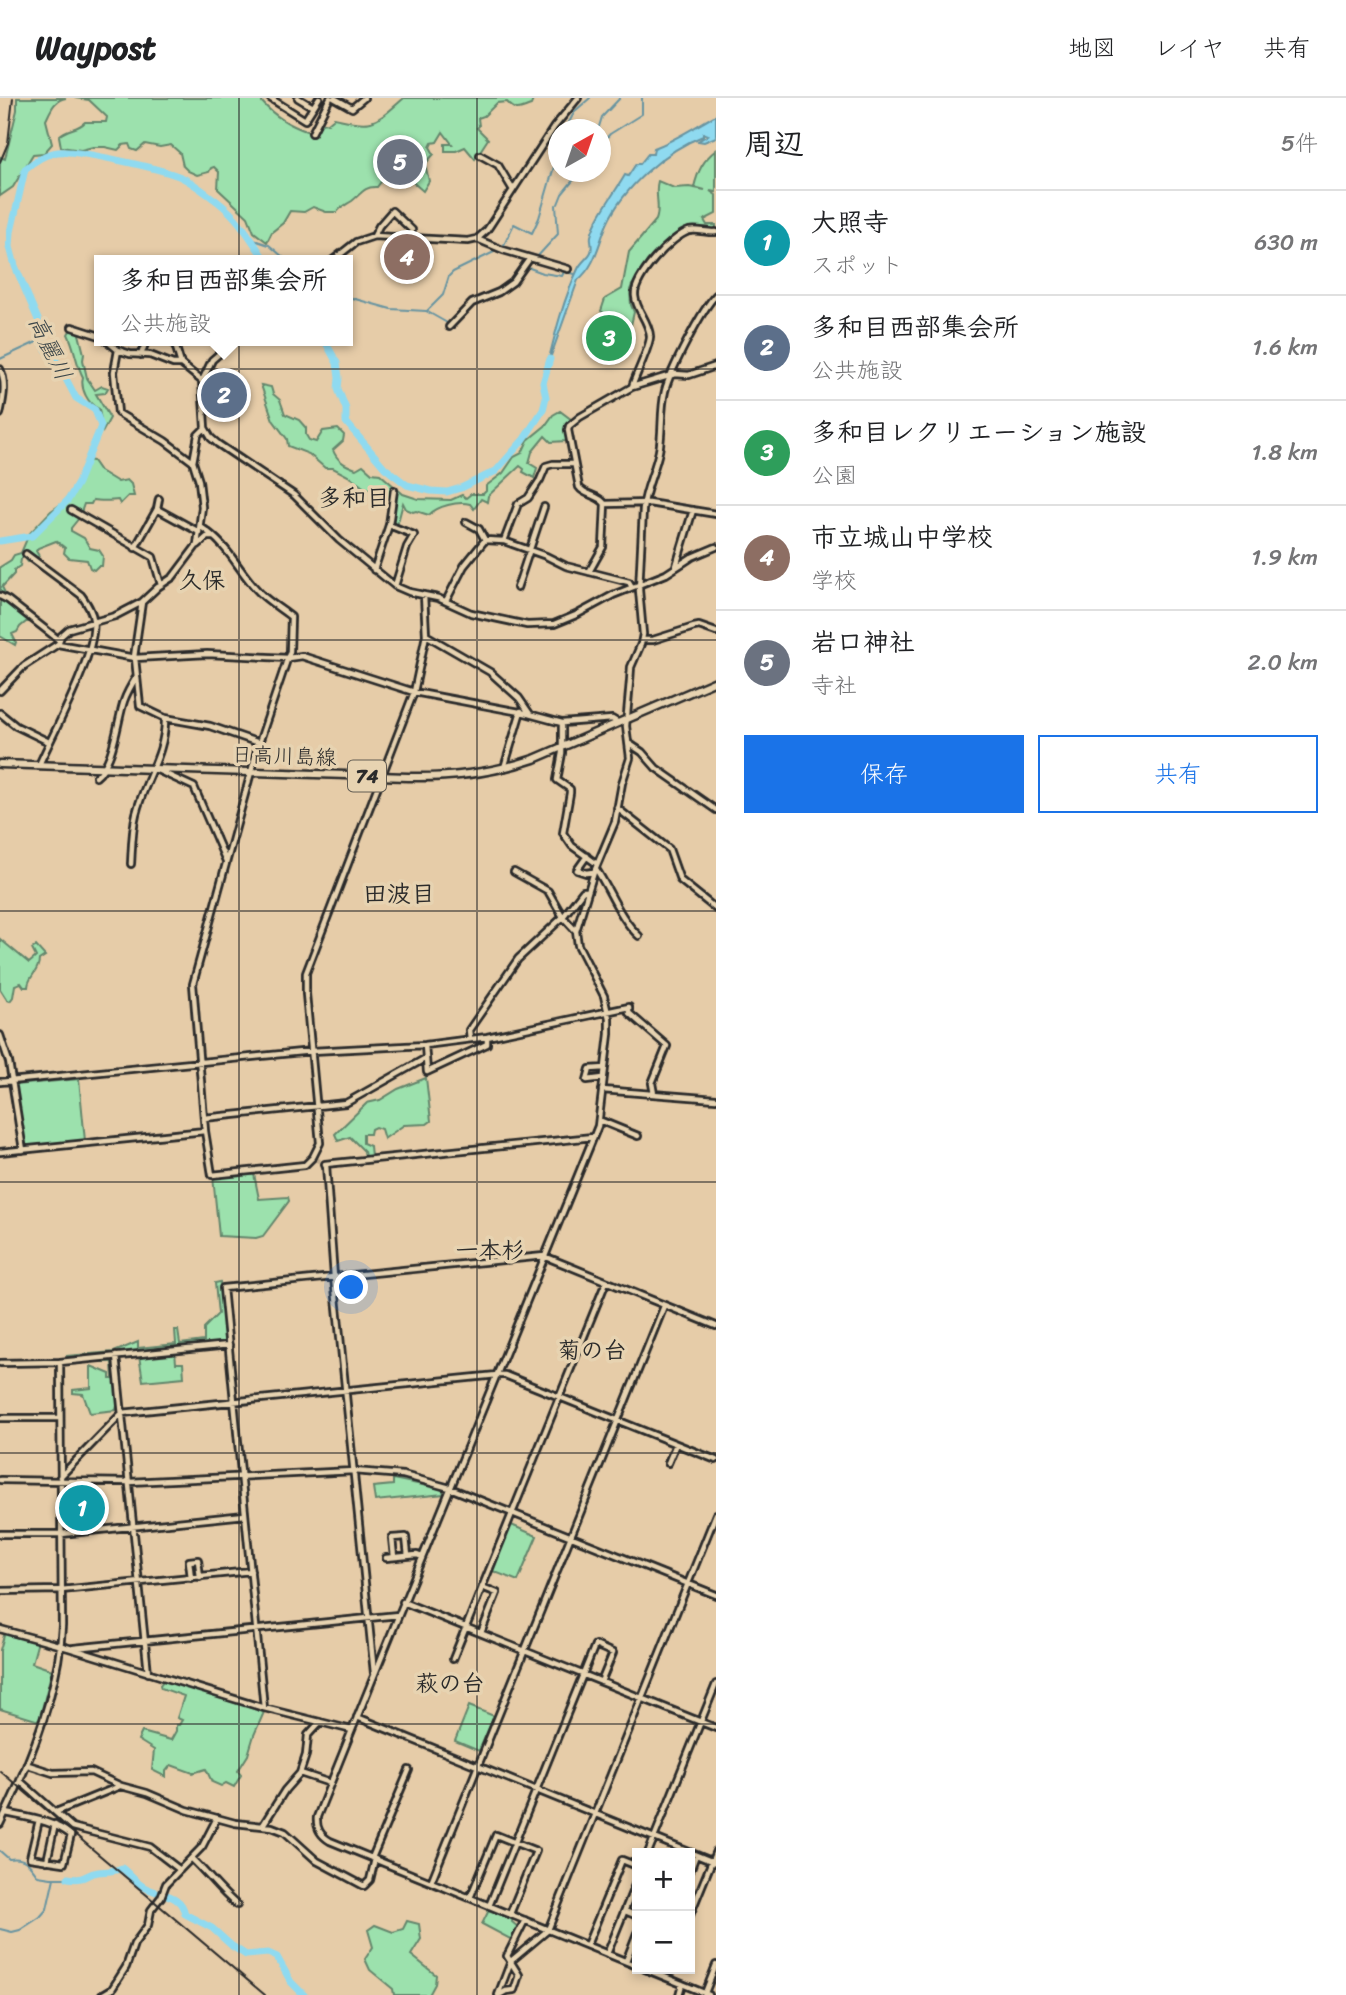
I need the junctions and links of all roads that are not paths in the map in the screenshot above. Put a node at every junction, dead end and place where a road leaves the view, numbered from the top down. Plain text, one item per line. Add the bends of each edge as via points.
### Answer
1 (270, 98) edge
2 (298, 98) edge
3 (319, 98) edge
4 (332, 98) edge
5 (364, 98) edge
6 (578, 98) edge
7 (313, 107) junction
8 (312, 133) dead end
9 (480, 155) dead end
10 (513, 190) junction
11 (716, 232) edge
12 (374, 236) junction
13 (410, 237) junction
14 (477, 239) junction
15 (339, 255) edge
16 (530, 258) junction
17 (568, 269) dead end
18 (716, 295) edge
19 (72, 327) dead end
20 (449, 327) dead end
21 (94, 334) edge
22 (113, 346) edge
23 (144, 346) edge
24 (175, 346) edge
25 (228, 346) edge
26 (118, 350) junction
27 (141, 355) junction
28 (181, 365) junction
29 (716, 366) edge
30 (0, 369) edge
31 (671, 375) junction
32 (202, 381) junction
33 (632, 387) junction
34 (0, 414) edge
35 (205, 428) junction
36 (196, 446) junction
37 (185, 456) junction
38 (193, 463) junction
39 (574, 464) junction
40 (394, 490) dead end
41 (159, 499) dead end
42 (643, 503) junction
43 (604, 504) junction
44 (544, 507) dead end
45 (157, 509) junction
46 (71, 510) dead end
47 (693, 510) junction
48 (716, 514) edge
49 (466, 522) dead end
50 (389, 524) junction
51 (200, 529) junction
52 (213, 537) junction
53 (485, 540) junction
54 (504, 541) junction
55 (197, 545) junction
56 (716, 547) edge
57 (135, 548) junction
58 (531, 550) junction
59 (26, 554) dead end
60 (676, 568) junction
61 (374, 570) junction
62 (589, 572) junction
63 (640, 584) junction
64 (161, 585) junction
65 (395, 586) junction
66 (632, 587) junction
67 (517, 588) dead end
68 (0, 596) edge
69 (424, 596) junction
70 (446, 601) junction
71 (142, 602) junction
72 (94, 622) junction
73 (716, 632) edge
74 (426, 635) junction
75 (642, 640) junction
76 (59, 642) junction
77 (91, 649) junction
78 (134, 658) junction
79 (288, 658) junction
80 (138, 675) junction
81 (716, 681) edge
82 (0, 691) edge
83 (414, 692) junction
84 (523, 704) junction
85 (520, 712) junction
86 (0, 713) edge
87 (531, 714) junction
88 (164, 718) junction
89 (627, 718) junction
90 (617, 722) junction
91 (562, 723) junction
92 (49, 742) junction
93 (259, 743) junction
94 (629, 743) junction
95 (562, 747) junction
96 (0, 764) edge
97 (39, 765) junction
98 (104, 767) junction
99 (504, 768) junction
100 (154, 769) junction
101 (251, 772) junction
102 (96, 777) dead end
103 (381, 777) junction
104 (617, 808) junction
105 (716, 810) edge
106 (587, 856) junction
107 (226, 861) junction
108 (131, 864) dead end
109 (595, 868) junction
110 (514, 872) dead end
111 (587, 891) junction
112 (716, 909) edge
113 (562, 918) junction
114 (576, 931) junction
115 (639, 936) dead end
116 (608, 1010) junction
117 (0, 1035) edge
118 (487, 1037) junction
119 (470, 1039) junction
120 (425, 1045) junction
121 (312, 1051) junction
122 (426, 1058) junction
123 (199, 1063) junction
124 (605, 1068) junction
125 (603, 1078) junction
126 (12, 1080) junction
127 (0, 1082) edge
128 (601, 1090) junction
129 (654, 1094) junction
130 (716, 1099) edge
131 (317, 1106) junction
132 (204, 1118) junction
133 (599, 1120) junction
134 (205, 1131) junction
135 (638, 1136) dead end
136 (593, 1137) junction
137 (23, 1150) junction
138 (0, 1152) edge
139 (544, 1256) junction
140 (334, 1277) junction
141 (606, 1282) junction
142 (664, 1306) junction
143 (716, 1326) edge
144 (229, 1345) junction
145 (116, 1356) junction
146 (60, 1362) junction
147 (0, 1363) edge
148 (497, 1375) junction
149 (346, 1391) junction
150 (559, 1396) junction
151 (234, 1402) junction
152 (122, 1413) junction
153 (0, 1418) edge
154 (60, 1418) junction
155 (617, 1420) junction
156 (676, 1444) junction
157 (716, 1460) edge
158 (667, 1463) dead end
159 (354, 1471) junction
160 (241, 1477) junction
161 (60, 1479) junction
162 (0, 1480) edge
163 (129, 1482) junction
164 (450, 1488) junction
165 (512, 1513) junction
166 (716, 1514) edge
167 (245, 1515) junction
168 (134, 1527) junction
169 (0, 1534) edge
170 (61, 1534) junction
171 (571, 1536) junction
172 (408, 1556) junction
173 (394, 1557) junction
174 (422, 1557) junction
175 (386, 1558) dead end
176 (251, 1571) junction
177 (200, 1577) junction
178 (191, 1578) junction
179 (139, 1583) junction
180 (688, 1583) junction
181 (482, 1587) junction
182 (61, 1590) junction
183 (0, 1591) edge
184 (716, 1595) edge
185 (403, 1602) junction
186 (398, 1615) junction
187 (369, 1618) junction
188 (466, 1627) junction
189 (0, 1629) edge
190 (257, 1629) junction
191 (481, 1633) junction
192 (145, 1641) junction
193 (61, 1645) junction
194 (69, 1648) junction
195 (524, 1650) junction
196 (453, 1659) dead end
197 (148, 1673) junction
198 (583, 1675) junction
199 (374, 1676) junction
200 (601, 1682) junction
201 (716, 1684) edge
202 (641, 1698) junction
203 (264, 1708) junction
204 (357, 1717) junction
205 (320, 1722) junction
206 (700, 1722) junction
207 (716, 1728) edge
208 (352, 1730) junction
209 (28, 1765) junction
210 (477, 1766) junction
211 (408, 1770) dead end
212 (300, 1773) junction
213 (20, 1781) junction
214 (330, 1783) junction
215 (121, 1786) junction
216 (536, 1790) junction
217 (0, 1805) edge
218 (7, 1811) junction
219 (56, 1812) junction
220 (595, 1814) junction
221 (217, 1818) junction
222 (39, 1820) junction
223 (1, 1821) edge
224 (55, 1824) junction
225 (263, 1826) junction
226 (654, 1838) junction
227 (514, 1842) junction
228 (650, 1848) edge
229 (716, 1851) edge
230 (696, 1855) joint
231 (374, 1858) junction
232 (192, 1859) junction
233 (47, 1861) junction
234 (714, 1862) edge
235 (632, 1864) edge
236 (180, 1870) junction
237 (431, 1882) junction
238 (632, 1893) edge
239 (470, 1898) junction
240 (237, 1905) dead end
241 (489, 1906) junction
242 (625, 1911) junction
243 (692, 1911) edge
244 (510, 1914) junction
245 (632, 1914) edge
246 (525, 1920) junction
247 (548, 1930) junction
248 (587, 1945) junction
249 (632, 1946) edge
250 (607, 1954) junction
251 (511, 1961) junction
252 (626, 1961) junction
253 (632, 1964) edge
254 (716, 1965) edge
255 (659, 1974) edge
256 (666, 1974) edge
257 (665, 1977) junction
258 (682, 1984) junction
259 (707, 1994) edge
260 (102, 1995) edge
261 (498, 1995) edge
262 (679, 1995) edge

1 - 7 street via 304,121
2 - 7 street
3 - 7 street
4 - 5 street via 352,108
4 - 8 street
6 - 10 street
9 - 10 street via 498,165
10 - 14 street
11 - 33 street via 695,230 678,236 659,253 637,287 636,299 650,341
12 - 13 street
12 - 13 street via 392,211 412,230
12 - 15 street
13 - 14 street
14 - 16 street
16 - 17 street
16 - 20 street via 513,282 467,306
18 - 31 street
19 - 21 street
22 - 26 street
23 - 27 street
24 - 28 street
25 - 32 street via 212,360
26 - 27 street
26 - 37 street via 114,372 118,413
27 - 28 street
28 - 32 street
29 - 31 street
30 - 34 street via 4,394
31 - 33 street
31 - 42 street via 664,393 659,454
32 - 35 street
33 - 39 street via 569,426
35 - 36 street
35 - 61 street via 211,438 301,501
36 - 37 street
36 - 38 street
37 - 38 street
38 - 51 street via 202,507
39 - 43 street via 580,489
39 - 54 street via 546,466 528,498 517,504
40 - 50 street
41 - 45 street
42 - 43 street
42 - 47 street
42 - 63 street
43 - 62 street via 603,547
44 - 58 street
45 - 51 street
45 - 57 street
46 - 57 street
47 - 48 street
47 - 60 street
49 - 53 street via 479,529
50 - 61 street
50 - 65 street via 414,535
51 - 52 street
51 - 55 street
52 - 55 street
52 - 79 street via 261,594 291,617
53 - 54 street
53 - 70 street via 458,574
54 - 58 street
55 - 64 street via 177,573
56 - 60 street
57 - 64 street via 153,557
58 - 62 street
58 - 67 street
59 - 72 street via 81,595
60 - 63 street
61 - 65 street
62 - 66 street via 629,582
63 - 66 street
63 - 75 street
64 - 71 street
65 - 69 street
66 - 70 street via 576,615 540,626 471,613
68 - 76 street
69 - 70 street
69 - 74 street
71 - 72 street
71 - 78 street
72 - 76 street via 68,630
72 - 77 street
73 - 75 street via 699,626
74 - 83 street
74 - 84 street via 490,672
75 - 89 street via 631,667
76 - 77 street
76 - 82 street via 24,666
77 - 78 street
77 - 92 street
78 - 79 street via 207,654
78 - 80 street
79 - 83 street via 312,658
79 - 93 street
80 - 88 street via 138,703
80 - 98 street via 125,700
81 - 89 main road, 日高川島線 / 74
83 - 85 street
83 - 103 street
84 - 85 street
84 - 87 street
85 - 87 street
85 - 99 street
86 - 92 street
87 - 91 street
88 - 93 street via 210,726
88 - 100 street
89 - 90 main road, 日高川島線 / 74
89 - 94 street
90 - 91 street
90 - 95 main road, 日高川島線 / 74
91 - 95 street
92 - 97 street
93 - 101 street
94 - 104 street via 630,758
94 - 105 street
95 - 99 main road, 日高川島線 / 74
95 - 106 street via 557,780 570,789 563,833
96 - 97 main road, 日高川島線 / 74
97 - 98 main road, 日高川島線 / 74
98 - 100 main road, 日高川島線 / 74
98 - 102 street
99 - 103 main road, 日高川島線 / 74 via 439,778
100 - 101 main road, 日高川島線 / 74
100 - 107 street via 194,788
100 - 108 street via 136,812
101 - 103 main road, 日高川島線 / 74
101 - 107 street
103 - 121 street via 306,973
104 - 109 street
104 - 112 street via 669,849 680,880
106 - 109 street
106 - 109 street via 577,870 586,873
107 - 123 street via 193,984
109 - 111 street
109 - 115 street
110 - 113 street via 548,891
111 - 113 street
111 - 114 street
113 - 114 street
113 - 119 street via 509,971 470,1030
114 - 116 street
116 - 118 street
116 - 124 street
116 - 129 street via 629,1007 629,1013 666,1043 652,1083
117 - 126 street
118 - 119 street
118 - 122 street via 487,1044 427,1072
119 - 120 street
120 - 121 street
120 - 122 street
121 - 123 street
121 - 131 street
122 - 131 street via 352,1101
123 - 126 street
123 - 132 street
124 - 125 street
124 - 125 street via 590,1069 587,1080
125 - 128 street
126 - 127 street
126 - 137 street
128 - 129 street
128 - 133 street
129 - 130 street
131 - 132 street
131 - 134 street via 320,1138 314,1158 301,1167 212,1175
132 - 134 street
133 - 135 street
133 - 136 street
134 - 137 street
136 - 139 street
136 - 140 street via 325,1164
137 - 138 street
139 - 140 street
139 - 141 street
139 - 148 street
140 - 144 street via 223,1288
140 - 149 street
141 - 142 street
141 - 150 street
142 - 143 street
142 - 155 street
144 - 145 street
144 - 151 street
145 - 146 street
145 - 152 street
146 - 147 street
146 - 154 street
148 - 149 street
148 - 150 street
148 - 164 street
149 - 151 street
149 - 159 street
150 - 155 street
150 - 165 street
151 - 152 street
151 - 160 street
152 - 161 street
152 - 163 street
153 - 154 street
154 - 161 street
155 - 156 street
155 - 171 street
156 - 157 street
156 - 158 street
159 - 160 street
159 - 164 street via 403,1475
159 - 187 street
160 - 163 street
160 - 167 street
161 - 162 street
161 - 163 street
161 - 170 street
163 - 168 street
164 - 165 street
164 - 174 street
165 - 171 street
165 - 181 street
166 - 180 street
167 - 168 street
167 - 176 street
168 - 170 street
168 - 179 street
169 - 170 street
170 - 182 street
171 - 180 street
171 - 195 street
172 - 173 street
172 - 173 street via 406,1537 393,1538
172 - 174 street
173 - 175 street
174 - 185 street
176 - 177 street
176 - 190 street
177 - 178 street
177 - 178 street via 198,1560 189,1561
178 - 179 street
179 - 182 street
179 - 192 street
180 - 184 street
180 - 202 street
181 - 188 street
181 - 191 street via 497,1593
182 - 183 street
182 - 193 street
185 - 186 street
185 - 188 street
186 - 187 street
186 - 199 street
187 - 190 street
187 - 199 street
188 - 191 street
188 - 196 street
189 - 193 street
190 - 192 street
190 - 203 street
191 - 195 street
192 - 194 street
192 - 197 street
193 - 194 street
193 - 209 street
194 - 197 street
195 - 198 street
195 - 210 street
197 - 203 street
198 - 200 street
198 - 200 street via 595,1645 614,1653
198 - 216 street
199 - 204 street
200 - 202 street
201 - 206 street
202 - 206 street
202 - 220 street
203 - 205 street
204 - 208 street
204 - 210 street
205 - 208 street
205 - 212 street via 308,1735
206 - 207 street
206 - 226 street
208 - 214 street
209 - 213 street
209 - 215 street via 53,1773 91,1772
210 - 216 street
210 - 237 street
211 - 231 street
212 - 214 street
212 - 225 street
213 - 218 street
213 - 219 street
214 - 231 street via 317,1817 320,1833
215 - 219 street
215 - 221 street
216 - 220 street
216 - 227 street
217 - 218 street
218 - 222 street
218 - 223 street
219 - 236 street via 72,1827 150,1847
220 - 226 street
220 - 247 street
221 - 225 street
221 - 232 street
222 - 224 street
222 - 233 street via 30,1858
224 - 233 street
224 - 233 street via 71,1835 64,1863
225 - 231 street via 285,1832 317,1861 363,1886 370,1880
226 - 228 street
226 - 230 street
227 - 239 street via 496,1835
227 - 241 street
227 - 244 street via 536,1851
229 - 234 street
230 - 234 street
231 - 237 street
232 - 236 street
232 - 240 street
234 - 243 street
235 - 248 street via 622,1860
236 - 260 street via 151,1910 148,1925 113,1989
237 - 239 street
238 - 242 street
239 - 241 street
241 - 244 street
242 - 245 street
242 - 250 street
244 - 246 street
246 - 247 street
246 - 251 street via 507,1956
247 - 248 street
247 - 251 street
248 - 250 street
249 - 252 street
250 - 252 street
251 - 261 street
251 - 261 street via 519,1975 514,1990
252 - 253 street
254 - 259 street
255 - 257 street
256 - 257 street
257 - 258 street
258 - 259 street
258 - 262 street

